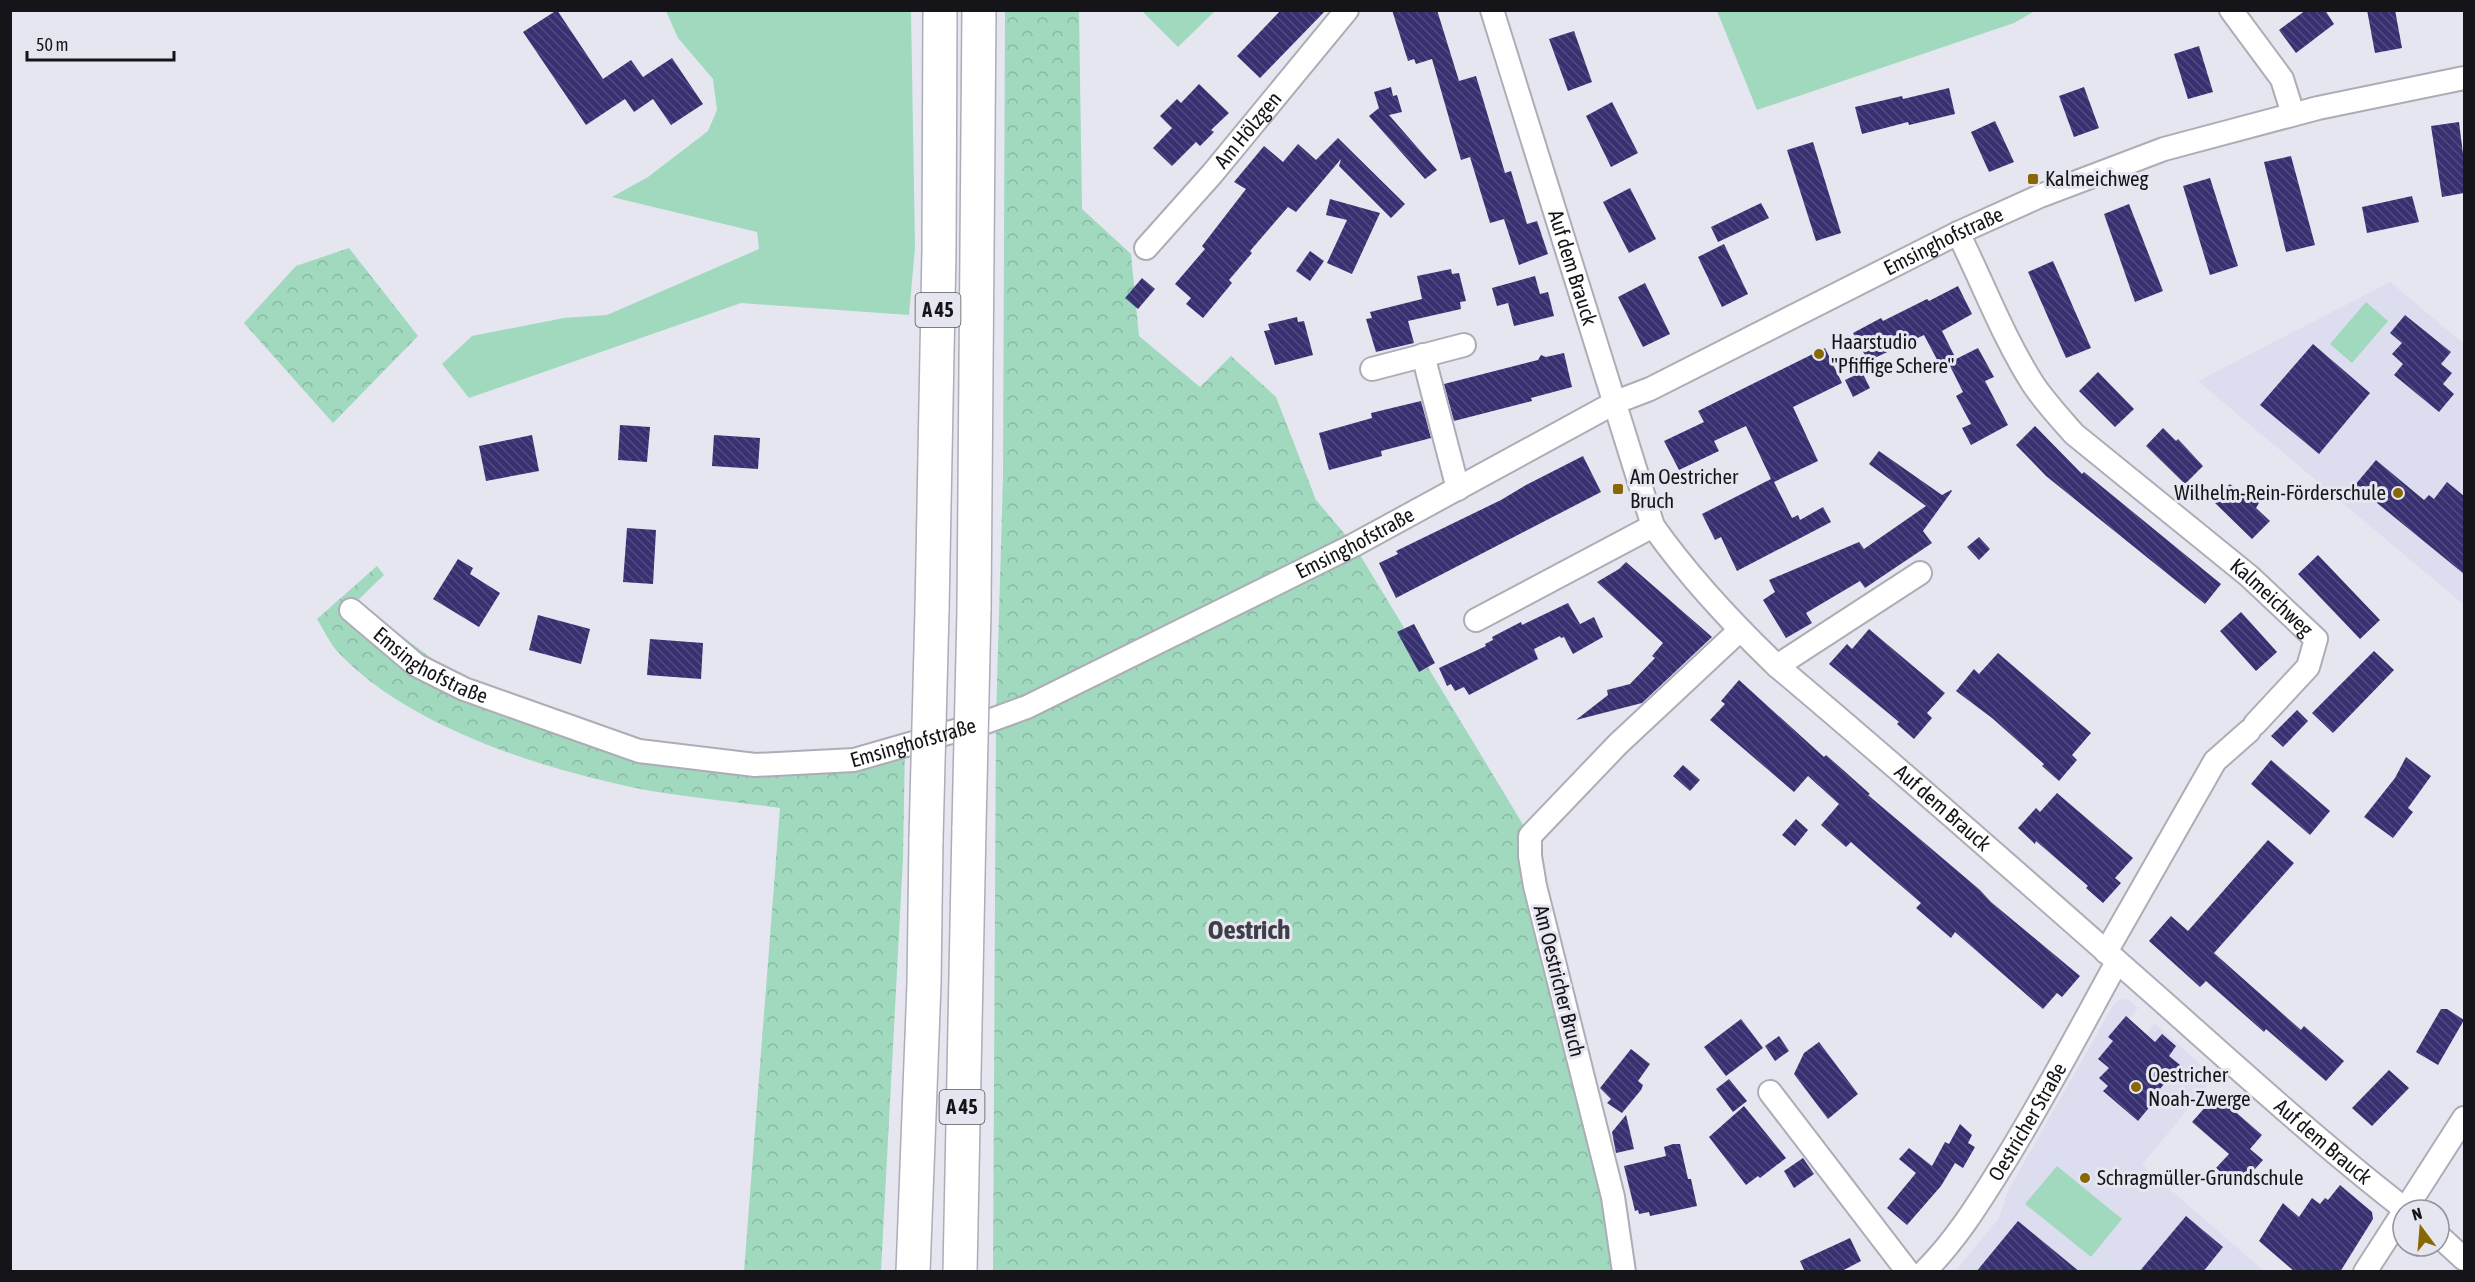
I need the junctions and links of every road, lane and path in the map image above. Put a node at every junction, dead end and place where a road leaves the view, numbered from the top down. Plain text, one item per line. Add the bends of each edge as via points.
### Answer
1 (940, 10) edge
2 (979, 10) edge
3 (1347, 10) edge
4 (1492, 10) edge
5 (2231, 10) edge
6 (2464, 78) edge
7 (2293, 114) junction
8 (1958, 234) junction
9 (1146, 248) dead end
10 (1464, 345) dead end
11 (1423, 355) junction
12 (1372, 369) dead end
13 (1616, 402) junction
14 (1458, 489) junction
15 (1653, 526) junction
16 (1920, 573) dead end
17 (351, 610) dead end
18 (1476, 620) dead end
19 (1740, 630) junction
20 (1777, 666) junction
21 (2112, 957) junction
22 (1770, 1092) dead end
23 (2464, 1118) edge
24 (2413, 1198) edge
25 (2391, 1200) edge
26 (2391, 1232) edge
27 (2451, 1247) edge
28 (2464, 1259) edge
29 (913, 1272) edge
30 (960, 1272) edge
31 (1624, 1272) edge
32 (1908, 1272) edge
33 (1924, 1272) edge
34 (2365, 1272) edge

1 - 29 highway, A 45, bridge via 939,262 924,984
2 - 30 highway, A 45, bridge via 974,610
3 - 9 street, Am Hölzgen
4 - 13 street, Auf dem Brauck
5 - 7 street via 2282,79
6 - 7 street, Emsinghofstraße
7 - 8 street, Emsinghofstraße via 2164,149 2040,196
8 - 13 street, Emsinghofstraße
8 - 21 street, Kalmeichweg via 2014,350 2053,411 2074,434 2249,576 2316,639 2308,667 2215,761
10 - 11 street
11 - 12 street
11 - 14 street
13 - 14 street, Emsinghofstraße
13 - 15 street, Auf dem Brauck
14 - 17 street, Emsinghofstraße via 1027,707 854,760 755,765 639,751 464,689 416,665
15 - 18 street
15 - 19 street, Auf dem Brauck
16 - 20 street
19 - 20 street, Auf dem Brauck
19 - 31 street, Am Oestricher Bruch via 1618,744 1530,836 1535,886 1612,1197
20 - 21 street, Auf dem Brauck
21 - 25 street, Auf dem Brauck
21 - 33 street, Oestricher Straße via 2014,1147 1966,1222
22 - 32 street
23 - 24 street
26 - 34 street
27 - 28 street

